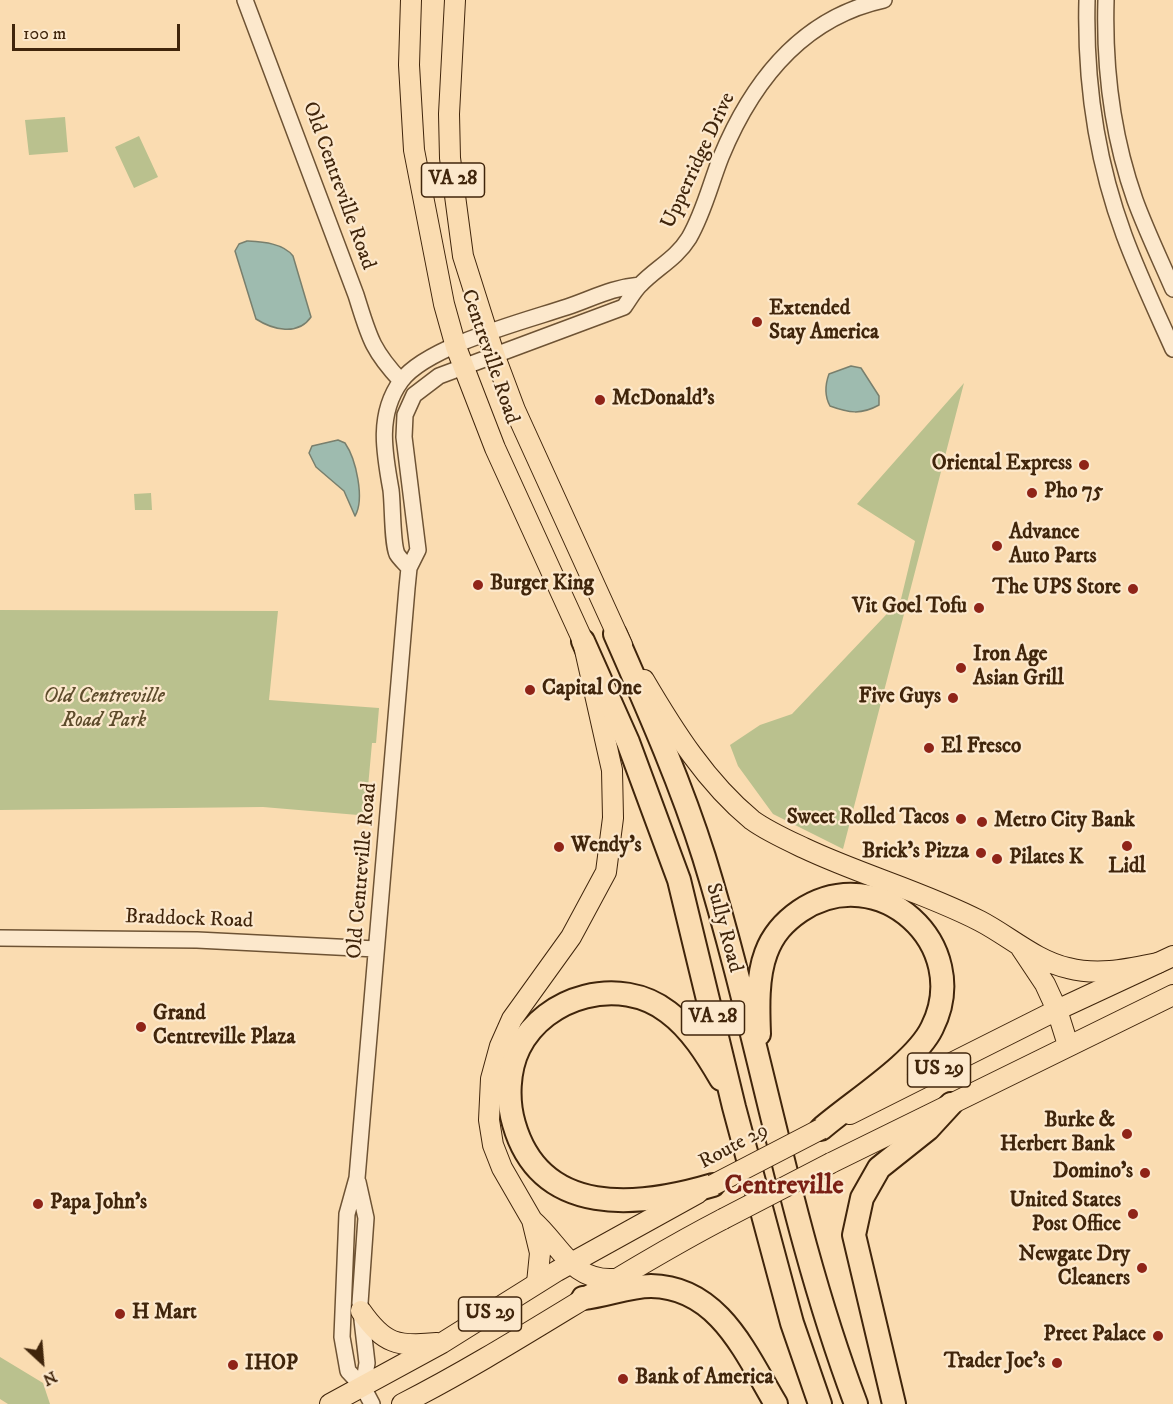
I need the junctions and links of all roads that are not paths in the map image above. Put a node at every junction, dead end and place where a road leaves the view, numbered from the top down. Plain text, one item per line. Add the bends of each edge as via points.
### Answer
1 (245, 0) edge
2 (411, 0) edge
3 (455, 0) edge
4 (884, 0) edge
5 (1082, 0) edge
6 (1088, 0) edge
7 (1106, 0) edge
8 (640, 285) junction
9 (1173, 289) edge
10 (487, 334) junction
11 (456, 347) junction
12 (1173, 349) edge
13 (494, 354) junction
14 (464, 367) junction
15 (401, 381) junction
16 (409, 568) junction
17 (615, 633) junction
18 (583, 641) junction
19 (0, 939) edge
20 (1019, 946) junction
21 (376, 949) junction
22 (1166, 960) edge
23 (1173, 995) edge
24 (1057, 1011) junction
25 (1068, 1045) junction
26 (764, 1092) junction
27 (951, 1104) junction
28 (734, 1107) junction
29 (821, 1129) junction
30 (357, 1178) junction
31 (713, 1185) junction
32 (532, 1220) junction
33 (570, 1264) junction
34 (613, 1279) junction
35 (537, 1283) junction
36 (583, 1298) junction
37 (361, 1311) junction
38 (442, 1342) junction
39 (367, 1395) edge
40 (330, 1404) edge
41 (402, 1404) edge
42 (776, 1404) edge
43 (820, 1404) edge
44 (856, 1404) edge
45 (894, 1404) edge

1 - 15 street, Old Centreville Road via 357,295 370,340 378,357
2 - 11 main road, Centreville Road / VA 28 via 409,65 414,150
3 - 10 main road, Centreville Road / VA 28 via 450,57 450,158 463,256
4 - 8 street, Upperridge Drive via 823,22 771,68 741,113 688,239 668,264
5 - 6 street
6 - 12 street via 1090,96 1105,172 1124,234
7 - 9 street via 1105,46 1116,136 1135,200
8 - 10 street, Upperridge Drive via 615,287 583,302
8 - 13 street, Upperridge Drive via 624,307
10 - 11 street
10 - 13 main road, Centreville Road / VA 28
11 - 14 main road, Centreville Road / VA 28
11 - 15 street via 420,364
13 - 14 street, Old Centreville Road
13 - 17 main road, Centreville Road / VA 28
14 - 16 street, Old Centreville Road via 425,385 414,395 405,416 404,437 418,550
14 - 18 main road, Centreville Road / VA 28 via 495,448
15 - 16 street via 386,416 383,449 397,553
16 - 21 street, Old Centreville Road
17 - 20 main road, Centreville Road via 677,736 718,787 754,821 836,862 981,921
17 - 26 highway, Sully Road / VA 28 via 701,848
18 - 28 highway, Sully Road / VA 28 via 628,742 679,880
18 - 32 main road, Centreville Road via 612,770 612,847 606,872 586,912 512,1019 491,1079 489,1120 496,1155
19 - 21 street, Braddock Road via 196,940
20 - 22 main road via 1080,971 1109,972
20 - 24 main road via 1045,984
21 - 30 street, Old Centreville Road
22 - 24 main road, Route 29 / US 29
23 - 25 main road, US 29
24 - 25 main road
24 - 29 main road, Route 29 / US 29
25 - 27 main road, US 29
26 - 29 highway via 758,1021 760,982 766,953 779,927 807,907 832,897 874,897 895,905 922,929 933,945 941,967 940,1011 931,1031 913,1053
26 - 44 highway, Sully Road / VA 28
27 - 34 main road, US 29, bridge
27 - 45 highway via 928,1129 879,1168 862,1198 854,1235
28 - 31 highway via 708,1057 682,1024 666,1011 631,997 600,994 566,1002 540,1019 518,1049 513,1065 510,1099 516,1133 533,1162 555,1183 584,1196 623,1201 674,1195
28 - 43 highway, Sully Road / VA 28 via 792,1323
29 - 31 main road, Route 29 / US 29, bridge
30 - 37 street, Old Centreville Road via 366,1218
30 - 39 street, Old Centreville Road via 347,1214 342,1336 348,1371
31 - 33 main road, Route 29 / US 29
32 - 33 main road via 548,1233
32 - 35 main road via 540,1253
33 - 34 main road via 595,1279
33 - 35 main road, Route 29 / US 29
34 - 36 main road, US 29
35 - 38 main road, Route 29 / US 29
36 - 41 main road, US 29
36 - 42 highway via 649,1286 692,1294 717,1312
37 - 38 main road via 386,1340 400,1345
37 - 39 street, Old Centreville Road
38 - 39 main road, Route 29 / US 29
39 - 40 main road, Route 29 / US 29

